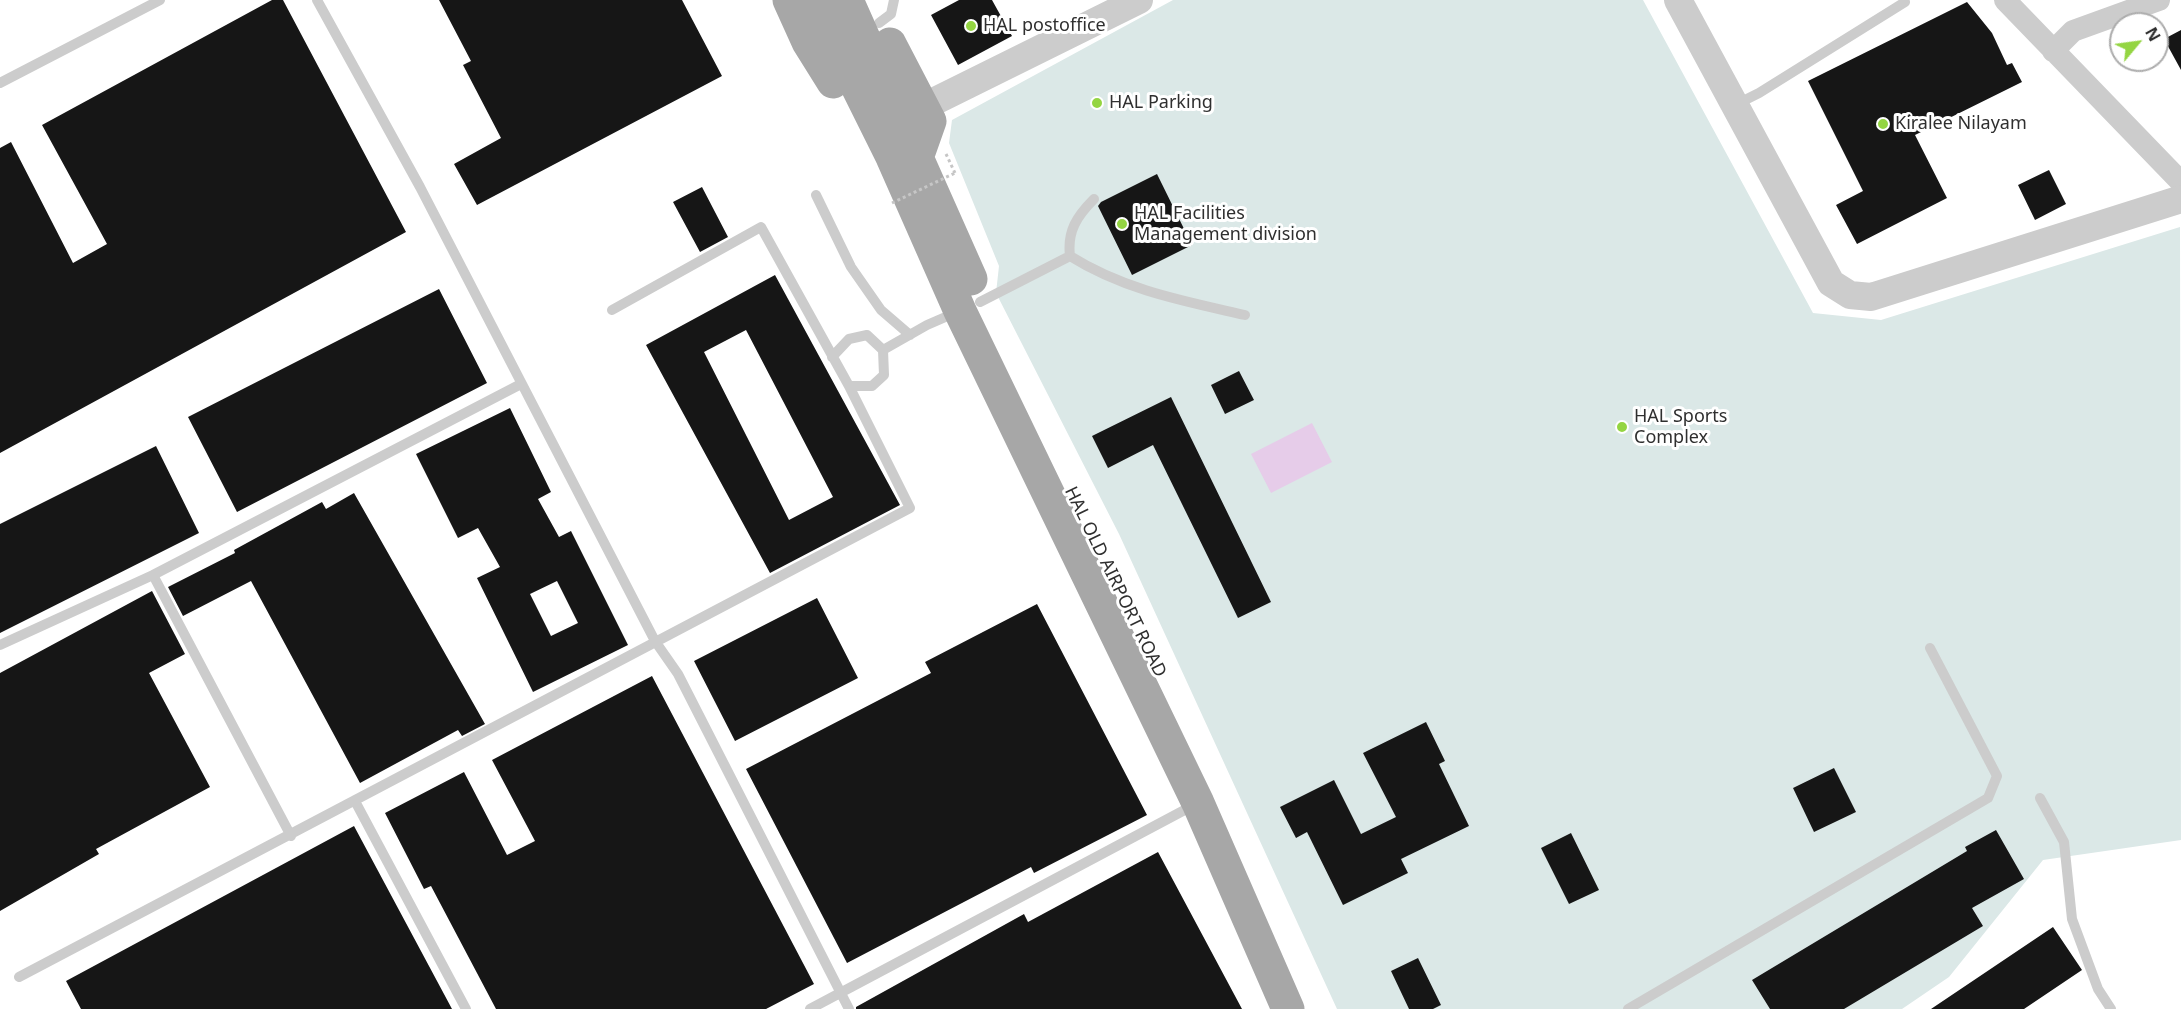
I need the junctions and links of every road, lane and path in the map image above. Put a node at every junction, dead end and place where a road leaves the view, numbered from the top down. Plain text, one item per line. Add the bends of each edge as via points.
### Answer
1 (160, 0) edge
2 (317, 0) edge
3 (789, 0) edge
4 (814, 0) edge
5 (847, 0) edge
6 (1139, 0) edge
7 (1678, 0) edge
8 (2005, 0) edge
9 (2159, 0) edge
10 (1905, 2) dead end
11 (880, 8) edge
12 (2053, 51) junction
13 (0, 83) edge
14 (1735, 105) junction
15 (923, 107) junction
16 (917, 152) junction
17 (2181, 182) edge
18 (816, 195) dead end
19 (1094, 199) dead end
20 (2181, 199) edge
21 (892, 203) dead end
22 (1070, 256) junction
23 (970, 306) junction
24 (612, 310) dead end
25 (1245, 315) dead end
26 (910, 335) junction
27 (883, 350) junction
28 (832, 357) junction
29 (521, 384) junction
30 (849, 386) junction
31 (153, 575) junction
32 (655, 641) junction
33 (0, 645) edge
34 (1930, 648) dead end
35 (2040, 798) dead end
36 (356, 803) junction
37 (1198, 803) junction
38 (291, 836) junction
39 (19, 977) dead end
40 (840, 993) junction
41 (466, 1009) edge
42 (810, 1009) edge
43 (849, 1009) edge
44 (1288, 1009) edge
45 (1311, 1009) edge
46 (1628, 1009) edge
47 (2111, 1009) edge

1 - 13 lane
2 - 29 lane via 420,187
3 - 16 main road via 808,42 871,144
4 - 16 main road
5 - 16 main road
6 - 15 street
7 - 14 street
8 - 12 street
9 - 12 street via 2073,31
10 - 14 lane
11 - 15 main road
12 - 17 street
14 - 20 street via 1831,283 1850,296 1871,297
15 - 16 main road via 930,121
16 - 21 path, bridge via 955,173
16 - 23 main road, HAL OLD AIRPORT ROAD
18 - 26 lane via 851,267 881,310
19 - 22 lane via 1078,214 1068,240
22 - 23 lane
22 - 25 lane via 1098,274 1140,291
23 - 26 lane
23 - 37 main road, HAL OLD AIRPORT ROAD
23 - 45 main road, HAL OLD AIRPORT ROAD via 1217,795
24 - 28 lane via 761,227
26 - 27 lane
27 - 28 lane via 867,335 849,339
27 - 30 lane via 884,375 872,386
28 - 30 lane
29 - 31 lane
29 - 32 lane
30 - 32 lane via 910,508
31 - 33 lane
31 - 38 lane
32 - 36 lane
32 - 40 lane via 678,675
34 - 46 lane via 1997,776 1988,798
35 - 47 lane via 2064,842 2072,919 2098,990
36 - 38 lane
36 - 41 lane
37 - 40 lane
37 - 44 main road, HAL OLD AIRPORT ROAD
38 - 39 lane
40 - 42 lane
40 - 43 lane

